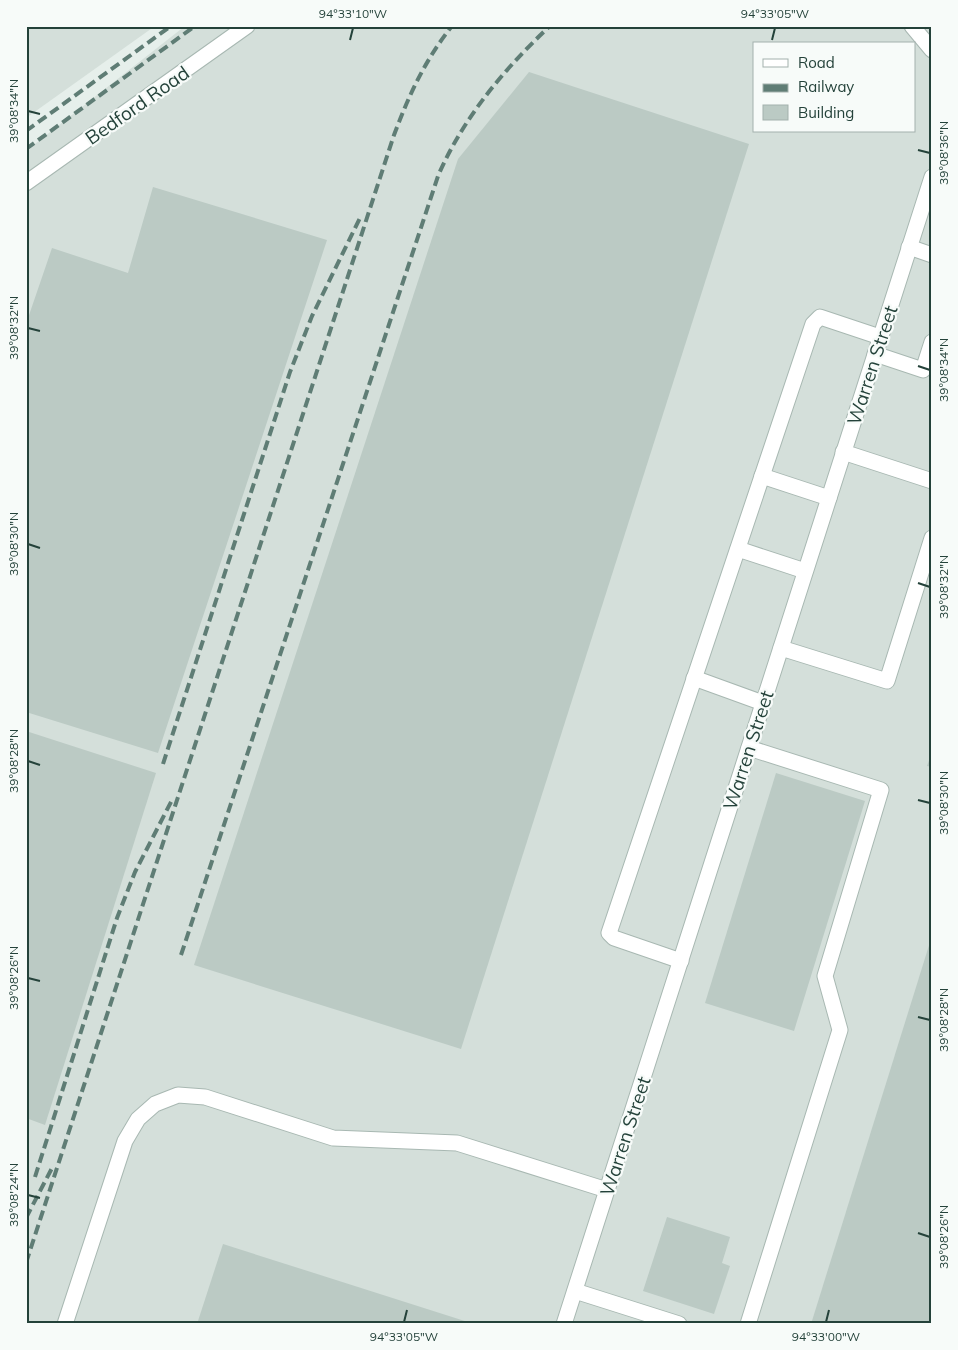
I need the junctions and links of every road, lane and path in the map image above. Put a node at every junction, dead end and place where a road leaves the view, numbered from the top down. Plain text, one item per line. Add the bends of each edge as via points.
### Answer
1 (247, 26) edge
2 (912, 26) edge
3 (932, 50) edge
4 (932, 177) edge
5 (26, 184) edge
6 (909, 247) junction
7 (932, 255) edge
8 (880, 337) junction
9 (932, 342) edge
10 (875, 354) junction
11 (927, 371) edge
12 (844, 452) junction
13 (762, 476) junction
14 (932, 481) edge
15 (829, 498) junction
16 (932, 538) edge
17 (738, 549) junction
18 (805, 571) junction
19 (781, 648) junction
20 (694, 678) junction
21 (763, 703) junction
22 (749, 748) junction
23 (681, 961) junction
24 (607, 1190) junction
25 (575, 1291) junction
26 (64, 1324) edge
27 (564, 1324) edge
28 (679, 1324) edge
29 (748, 1324) edge

1 - 5 street, Bedford Road
2 - 3 street
4 - 6 street, Warren Street
6 - 7 street
6 - 8 street, Warren Street
8 - 10 street, Warren Street
8 - 13 street via 820,317 813,324
9 - 11 street
10 - 11 street
10 - 12 street, Warren Street
12 - 14 street
12 - 15 street, Warren Street
13 - 15 street
13 - 17 street
15 - 18 street, Warren Street
16 - 19 street via 887,681
17 - 18 street
17 - 20 street
18 - 19 street, Warren Street
19 - 21 street, Warren Street
20 - 21 street
20 - 23 street via 609,933 614,938
21 - 22 street, Warren Street
22 - 23 street, Warren Street
22 - 29 street via 881,790 825,976 840,1030
23 - 24 street, Warren Street
24 - 25 street, Warren Street
24 - 26 street via 457,1142 333,1138 205,1097 178,1095 155,1104 138,1119 125,1142
25 - 27 street, Warren Street
25 - 28 street

